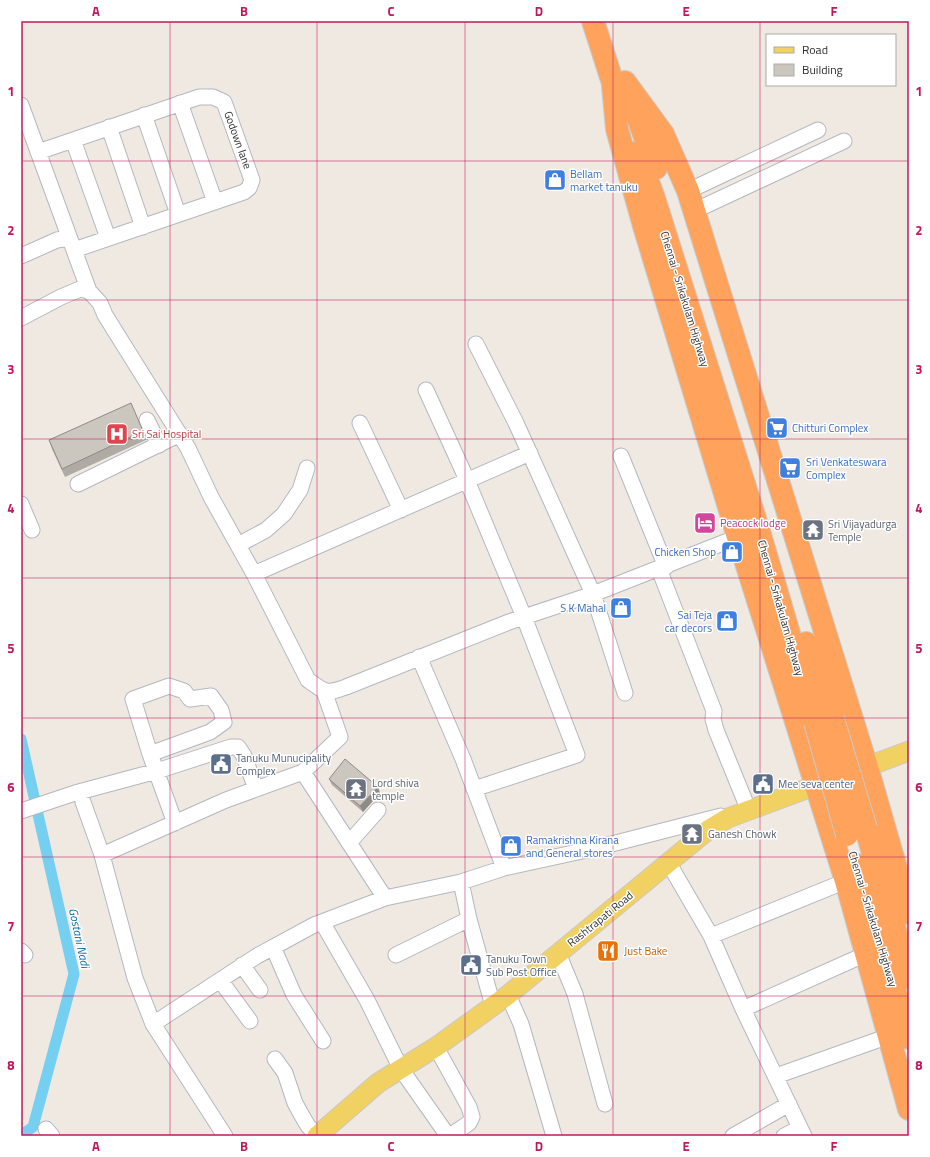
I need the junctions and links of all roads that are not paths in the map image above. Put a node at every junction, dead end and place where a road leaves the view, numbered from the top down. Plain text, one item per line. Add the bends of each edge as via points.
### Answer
1 (593, 21) edge
2 (607, 21) edge
3 (619, 84) junction
4 (180, 103) junction
5 (21, 105) edge
6 (144, 115) junction
7 (109, 127) junction
8 (818, 130) dead end
9 (73, 140) junction
10 (844, 141) dead end
11 (38, 152) junction
12 (691, 201) junction
13 (214, 202) junction
14 (178, 214) junction
15 (143, 227) junction
16 (108, 238) junction
17 (71, 244) junction
18 (21, 256) edge
19 (89, 291) junction
20 (21, 318) edge
21 (476, 344) dead end
22 (426, 390) dead end
23 (171, 420) junction
24 (360, 423) dead end
25 (180, 434) junction
26 (159, 445) junction
27 (530, 453) junction
28 (621, 456) dead end
29 (307, 468) dead end
30 (468, 481) junction
31 (78, 484) dead end
32 (21, 504) edge
33 (401, 510) junction
34 (32, 530) dead end
35 (738, 537) junction
36 (238, 545) junction
37 (663, 568) junction
38 (254, 574) junction
39 (593, 594) junction
40 (524, 617) junction
41 (419, 657) junction
42 (324, 692) junction
43 (626, 693) dead end
44 (909, 752) edge
45 (150, 754) junction
46 (866, 767) junction
47 (157, 772) junction
48 (303, 772) junction
49 (816, 786) junction
50 (256, 789) junction
51 (474, 789) junction
52 (79, 797) junction
53 (378, 810) dead end
54 (749, 810) junction
55 (21, 811) edge
56 (728, 818) junction
57 (176, 823) junction
58 (856, 832) junction
59 (349, 843) junction
60 (102, 856) junction
61 (668, 862) junction
62 (504, 868) junction
63 (846, 881) junction
64 (461, 882) junction
65 (385, 898) junction
66 (909, 913) edge
67 (469, 919) junction
68 (322, 922) junction
69 (711, 936) junction
70 (273, 947) junction
71 (558, 953) junction
72 (866, 954) junction
73 (396, 955) dead end
74 (242, 966) junction
75 (909, 978) edge
76 (220, 980) junction
77 (260, 990) dead end
78 (508, 995) junction
79 (492, 1006) junction
80 (744, 1009) junction
81 (250, 1021) dead end
82 (153, 1024) junction
83 (899, 1037) edge
84 (323, 1041) dead end
85 (436, 1047) junction
86 (275, 1059) dead end
87 (401, 1069) junction
88 (776, 1076) junction
89 (605, 1104) dead end
90 (789, 1104) junction
91 (909, 1109) edge
92 (802, 1132) edge
93 (224, 1136) edge
94 (318, 1136) edge
95 (449, 1136) edge
96 (554, 1136) edge
97 (733, 1136) edge
98 (784, 1136) edge

1 - 3 highway, Chennai - Srikakulam Highway
2 - 3 highway
3 - 12 highway via 664,134
3 - 35 highway via 617,128
3 - 58 highway, Chennai - Srikakulam Highway, bridge via 759,531 824,721
4 - 6 street, Godown lane
4 - 13 street
4 - 13 street, Godown lane via 199,97 213,97 224,102 252,180 244,192
5 - 11 street
6 - 7 street, Godown lane
6 - 14 street
7 - 9 street, Godown lane
7 - 15 street
8 - 12 street
9 - 11 street, Godown lane
9 - 16 street
10 - 12 street
11 - 17 street
12 - 46 highway
13 - 14 street, Godown lane
14 - 15 street, Godown lane
15 - 16 street, Godown lane
16 - 17 street, Godown lane
17 - 18 street, Godown lane via 56,240
17 - 19 street
19 - 20 street via 80,289
19 - 23 street via 100,303
21 - 27 street
22 - 30 street
23 - 25 street
23 - 26 street via 149,425
24 - 33 street
25 - 26 street
25 - 36 street
26 - 31 street
27 - 30 street
27 - 39 street
28 - 37 street
29 - 36 street via 300,490 284,514 266,530
30 - 33 street
30 - 40 street
32 - 34 street
33 - 38 street
35 - 37 street
35 - 49 highway
36 - 38 street
37 - 39 street
37 - 54 street via 714,711 716,730
38 - 42 street via 308,680
39 - 40 street
39 - 43 street
40 - 41 street
40 - 51 street via 577,755
41 - 42 street via 333,692
41 - 51 street
42 - 48 street via 340,737
44 - 46 main road, Rashtrapati Road
45 - 45 street via 210,732 224,722 221,710 211,696 190,699 184,691 169,686 133,699
45 - 47 street
46 - 49 main road, Rashtrapati Road
46 - 66 highway
47 - 50 street via 231,747 238,747
47 - 52 street
47 - 57 street
48 - 50 street
48 - 59 street
49 - 54 main road, Rashtrapati Road
49 - 63 highway
50 - 57 street
51 - 62 street
52 - 55 street
52 - 60 street
53 - 59 street
54 - 56 main road, Rashtrapati Road
56 - 61 main road, Rashtrapati Road via 708,830
56 - 62 street via 721,816
57 - 60 street
58 - 75 highway
58 - 83 highway, Chennai - Srikakulam Highway
59 - 65 street
60 - 82 street via 135,978
61 - 69 street
61 - 71 main road, Rashtrapati Road
62 - 64 street
63 - 69 street
63 - 72 highway
64 - 65 street
64 - 67 street
65 - 68 street
67 - 73 street
67 - 79 street
68 - 70 street
68 - 87 street via 367,1000
69 - 80 street
70 - 74 street
70 - 84 street via 294,995
71 - 78 main road, Rashtrapati Road
71 - 89 street via 575,994
72 - 80 street
72 - 83 highway
74 - 76 street
74 - 77 street
76 - 81 street
76 - 82 street
78 - 79 main road, Rashtrapati Road
78 - 96 street via 521,1024
79 - 85 main road, Rashtrapati Road
80 - 88 street
82 - 93 street
83 - 88 street
83 - 91 highway
85 - 87 main road, Rashtrapati Road
85 - 95 street via 470,1107 472,1117
86 - 94 street via 285,1073 301,1114
87 - 94 main road, Rashtrapati Road via 378,1084
87 - 95 street
88 - 90 street
90 - 92 street
90 - 97 street
92 - 98 street

